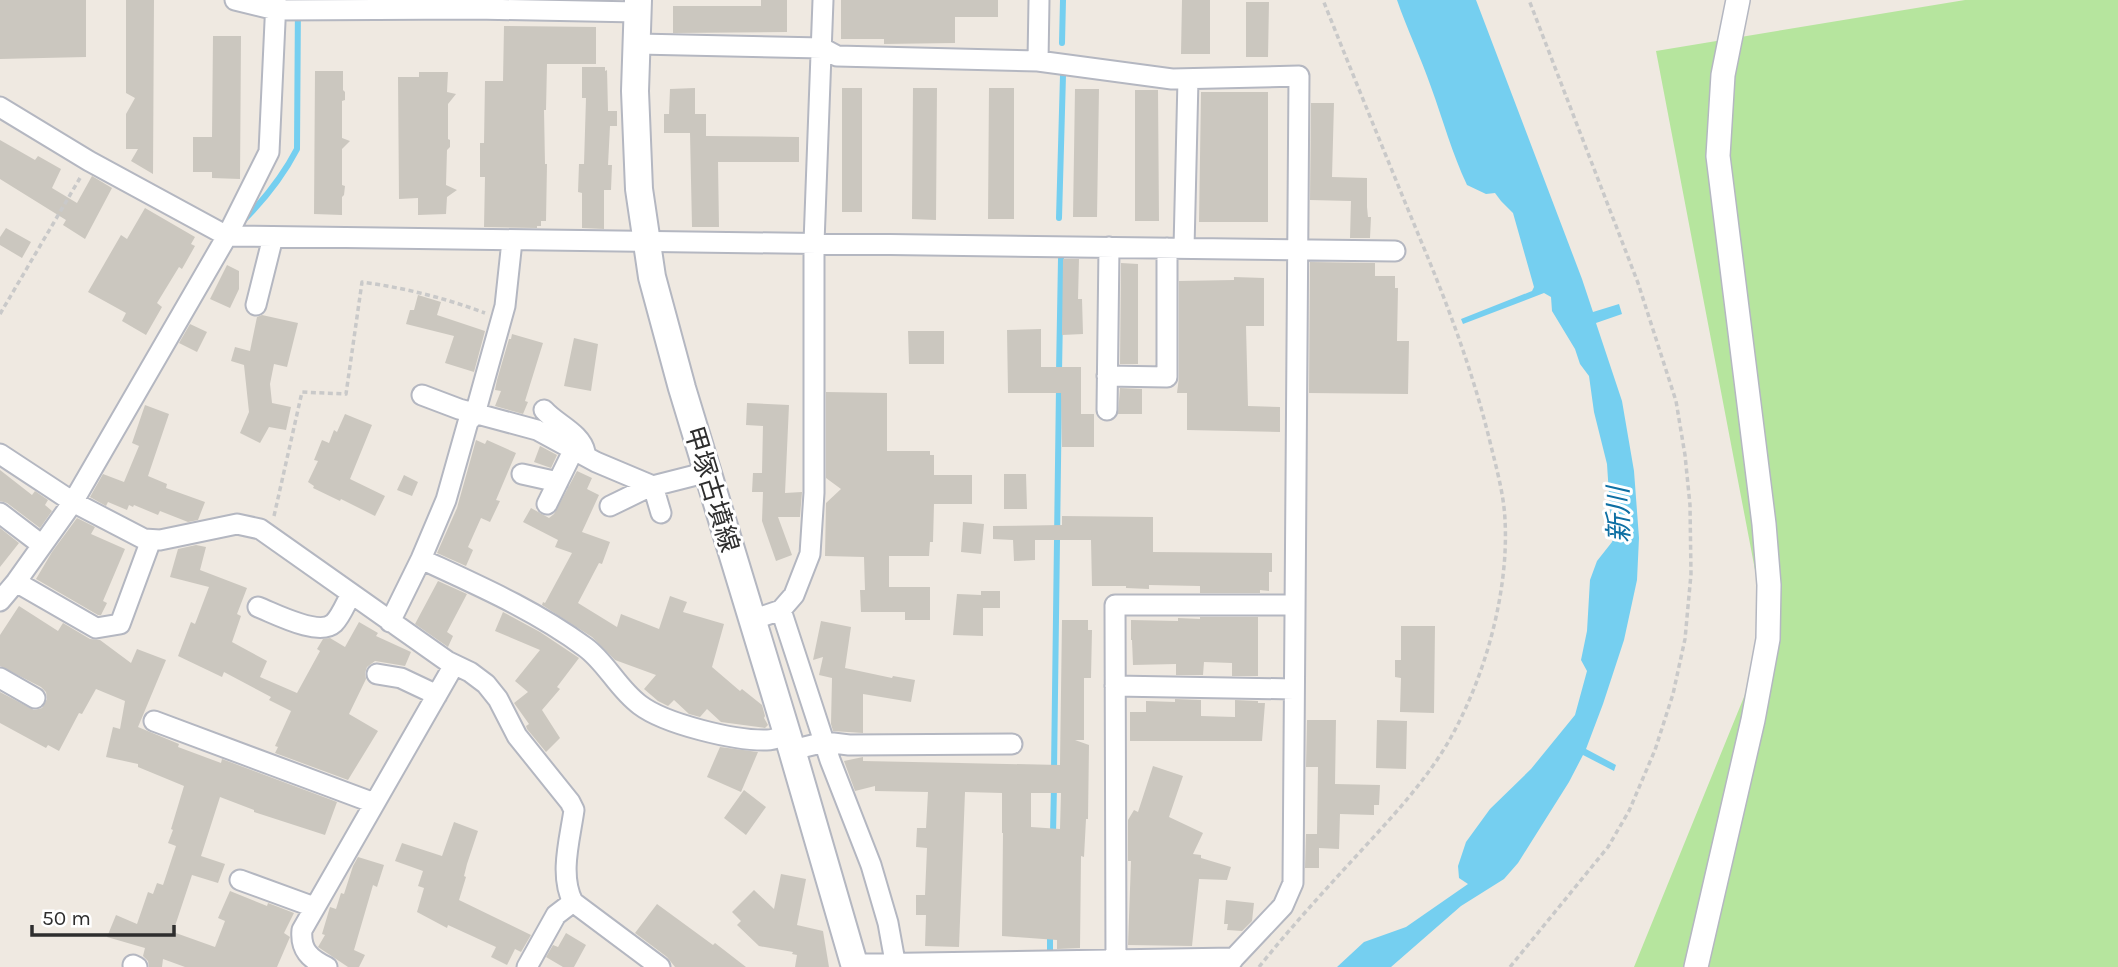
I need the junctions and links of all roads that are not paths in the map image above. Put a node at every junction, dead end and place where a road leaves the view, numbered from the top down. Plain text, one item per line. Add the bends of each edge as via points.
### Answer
1 (235, 0) edge
2 (823, 0) edge
3 (1038, 0) edge
4 (1738, 0) edge
5 (276, 5) edge
6 (638, 6) edge
7 (638, 44) junction
8 (822, 48) junction
9 (1038, 61) junction
10 (1188, 79) junction
11 (0, 107) edge
12 (227, 236) junction
13 (273, 237) junction
14 (512, 241) junction
15 (646, 242) junction
16 (814, 243) junction
17 (1109, 247) junction
18 (1176, 248) junction
19 (1296, 250) junction
20 (1395, 251) dead end
21 (256, 305) dead end
22 (1107, 376) junction
23 (422, 395) dead end
24 (544, 410) dead end
25 (1107, 410) dead end
26 (475, 414) junction
27 (580, 452) junction
28 (0, 454) edge
29 (708, 472) junction
30 (522, 474) dead end
31 (558, 482) junction
32 (653, 486) junction
33 (73, 502) junction
34 (547, 504) dead end
35 (610, 506) dead end
36 (0, 513) edge
37 (661, 513) dead end
38 (151, 540) junction
39 (42, 545) junction
40 (421, 559) junction
41 (16, 582) junction
42 (351, 594) junction
43 (0, 601) edge
44 (1295, 606) junction
45 (258, 607) dead end
46 (781, 610) junction
47 (752, 620) junction
48 (390, 622) junction
49 (454, 665) junction
50 (377, 674) dead end
51 (0, 678) edge
52 (1115, 687) junction
53 (1294, 689) junction
54 (437, 695) junction
55 (35, 698) dead end
56 (153, 721) dead end
57 (825, 742) junction
58 (790, 743) junction
59 (1012, 744) dead end
60 (374, 803) junction
61 (240, 880) dead end
62 (573, 902) junction
63 (314, 907) junction
64 (1231, 962) edge
65 (1116, 963) edge
66 (896, 965) edge
67 (855, 966) edge
68 (327, 967) edge
69 (527, 967) edge
70 (660, 967) edge
71 (1696, 967) edge

1 - 5 street
2 - 8 street
3 - 9 street
4 - 71 street via 1723,75 1718,156 1763,524 1768,639
5 - 6 street
5 - 12 street via 269,152
6 - 7 main road, 甲塚古墳線
7 - 8 street
7 - 15 main road, 甲塚古墳線 via 639,189
8 - 9 street via 837,56
8 - 16 street
9 - 10 street
10 - 18 street
10 - 19 street via 1299,76
11 - 12 street
12 - 13 street
12 - 33 street
13 - 14 street
13 - 21 street
14 - 15 street
14 - 26 street via 505,306
15 - 16 street
15 - 29 main road, 甲塚古墳線
16 - 17 street
16 - 46 street via 810,554 794,595
17 - 18 street
17 - 22 street
18 - 19 street
18 - 22 street via 1167,377
19 - 20 street
19 - 44 street
22 - 25 street
23 - 26 street
24 - 27 street via 584,446
26 - 27 street via 537,430
26 - 40 street via 468,422 446,500
27 - 31 street
27 - 32 street
28 - 33 street
29 - 32 street
29 - 47 main road, 甲塚古墳線
30 - 31 street
31 - 34 street
32 - 35 street
32 - 37 street
33 - 38 street
33 - 39 street
36 - 39 street
38 - 41 street via 120,624 96,628
38 - 42 street via 237,524 260,529
39 - 41 street
40 - 48 street
40 - 58 street via 502,596 587,648 625,691 656,714 722,734
41 - 43 street
42 - 45 street via 336,621 320,629
42 - 48 street
44 - 52 street via 1115,605
44 - 53 street
46 - 47 street
46 - 57 street
47 - 58 main road, 甲塚古墳線
48 - 49 street
49 - 54 street
49 - 62 street via 486,684 517,736 570,802 574,810 566,873
50 - 54 street via 401,678
51 - 55 street
52 - 53 street
52 - 65 street
53 - 64 street via 1293,883 1283,906
54 - 60 street
56 - 60 street
57 - 58 street
57 - 59 street
57 - 66 street via 871,865
58 - 67 main road, 甲塚古墳線
60 - 63 street
61 - 63 street
62 - 69 street via 556,915
62 - 70 street
63 - 68 street via 301,941 313,961
64 - 65 street
65 - 66 street
66 - 67 street

